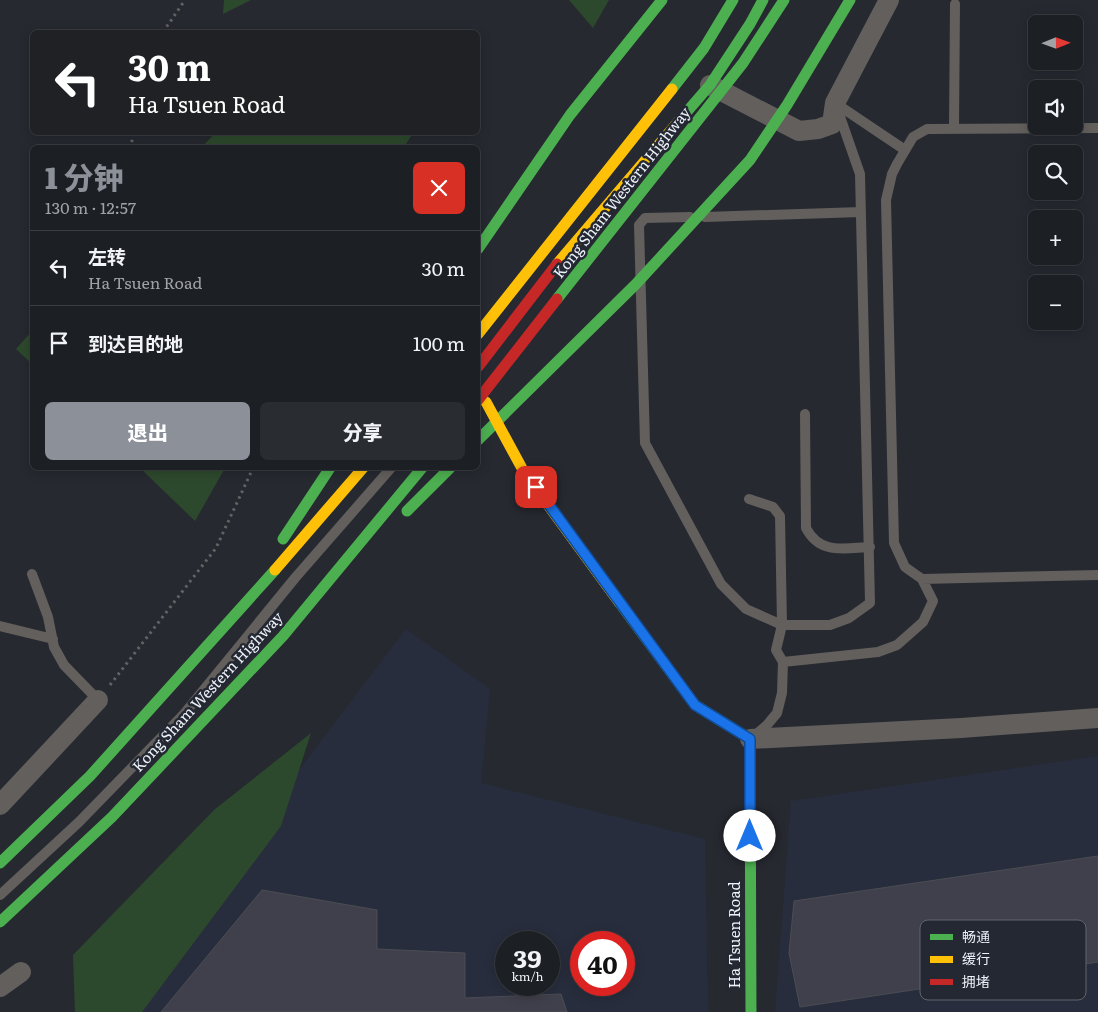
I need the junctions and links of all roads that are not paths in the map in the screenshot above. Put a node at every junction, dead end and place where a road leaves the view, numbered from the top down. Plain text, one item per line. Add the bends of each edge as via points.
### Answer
1 (662, 0) edge
2 (733, 0) edge
3 (763, 0) edge
4 (784, 0) edge
5 (850, 0) edge
6 (889, 0) edge
7 (955, 4) dead end
8 (710, 85) junction
9 (835, 102) junction
10 (954, 128) junction
11 (1098, 128) edge
12 (905, 150) junction
13 (861, 212) junction
14 (480, 246) edge
15 (480, 331) edge
16 (480, 364) edge
17 (480, 391) edge
18 (480, 397) edge
19 (805, 414) dead end
20 (480, 438) edge
21 (329, 470) edge
22 (362, 470) edge
23 (389, 470) edge
24 (420, 470) edge
25 (448, 470) edge
26 (749, 499) dead end
27 (398, 519) dead end
28 (378, 540) dead end
29 (870, 547) junction
30 (32, 574) dead end
31 (1098, 575) edge
32 (922, 579) junction
33 (246, 605) junction
34 (782, 625) junction
35 (0, 626) edge
36 (283, 636) junction
37 (53, 639) junction
38 (784, 662) junction
39 (98, 700) joint
40 (1098, 718) edge
41 (750, 739) junction
42 (0, 805) edge
43 (0, 863) edge
44 (0, 895) edge
45 (0, 922) edge
46 (20, 972) dead end
47 (0, 986) edge
48 (751, 1012) edge

1 - 14 main road via 570,115
2 - 15 main road, Kong Sham Western Highway via 704,48
3 - 8 main road
4 - 18 main road, Kong Sham Western Highway via 743,63
5 - 20 main road via 750,160 636,284
6 - 9 street
7 - 10 lane
8 - 9 street via 799,131 832,124
8 - 16 main road via 563,257
9 - 12 lane
9 - 13 lane via 860,174
10 - 11 lane
10 - 12 lane via 927,129 914,137
12 - 32 lane via 892,174 886,200 894,543 905,567
13 - 29 lane
13 - 34 lane via 645,218 639,225 644,443 721,584 746,609
17 - 41 main road via 524,472 695,705
19 - 29 lane via 808,533 826,548
21 - 33 main road via 276,550
22 - 33 main road, Kong Sham Western Highway
23 - 44 lane via 295,578 184,714 79,822
24 - 36 main road, Kong Sham Western Highway
25 - 27 main road
26 - 34 lane via 773,507 780,516
28 - 36 main road
29 - 34 lane via 870,603 849,618 830,625
30 - 37 lane
31 - 32 lane
32 - 38 lane via 933,601 923,622 897,645 878,652
33 - 43 main road, Kong Sham Western Highway via 90,776
34 - 38 lane via 776,650
35 - 37 lane
36 - 45 main road, Kong Sham Western Highway via 112,817
37 - 39 lane via 64,665
38 - 41 lane via 782,693 776,713
39 - 42 street
40 - 41 street
41 - 48 main road, Ha Tsuen Road
46 - 47 street

